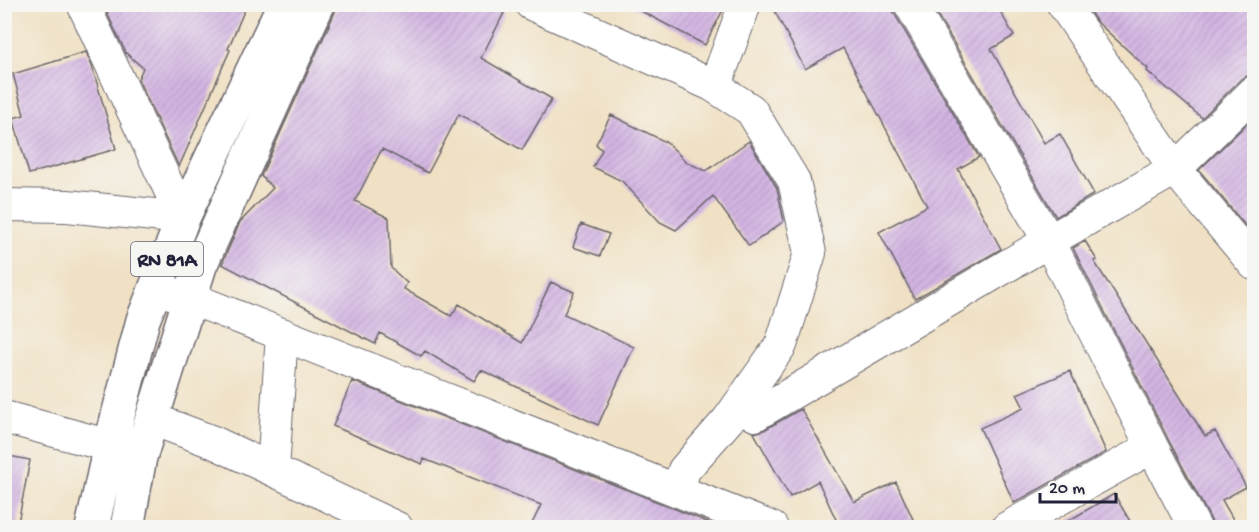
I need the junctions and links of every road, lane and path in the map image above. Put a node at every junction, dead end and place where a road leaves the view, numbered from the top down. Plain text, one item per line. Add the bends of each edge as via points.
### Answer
1 (284, 4) edge
2 (318, 4) edge
3 (531, 4) edge
4 (745, 4) edge
5 (910, 4) edge
6 (1063, 4) edge
7 (92, 11) edge
8 (712, 85) junction
9 (1254, 92) edge
10 (1175, 169) junction
11 (4, 205) edge
12 (183, 218) junction
13 (1049, 241) junction
14 (1254, 264) edge
15 (155, 290) junction
16 (190, 298) junction
17 (282, 334) junction
18 (739, 405) junction
19 (4, 417) edge
20 (152, 419) junction
21 (110, 446) junction
22 (1152, 447) junction
23 (273, 470) junction
24 (678, 490) junction
25 (92, 528) edge
26 (127, 528) edge
27 (397, 528) edge
28 (772, 528) edge
29 (1007, 528) edge
30 (1195, 528) edge

1 - 12 main road, RN 81A
2 - 16 main road, RN 81A via 200,266
3 - 8 street
4 - 8 street
5 - 13 street
6 - 10 street
7 - 12 street
8 - 18 street via 751,110 794,181 810,253 781,345
9 - 10 street
10 - 13 street
10 - 14 street
11 - 12 street via 67,206
12 - 15 main road, RN 81A
13 - 18 street via 755,415
13 - 22 street
15 - 16 street
15 - 21 main road, RN 81A
16 - 17 street
16 - 20 main road, RN 81A
17 - 23 street
17 - 24 street
18 - 24 street via 684,470
19 - 21 street
20 - 23 street
20 - 26 main road, RN 81A via 140,457
21 - 25 main road, RN 81A
22 - 29 street
22 - 30 street
23 - 27 street
24 - 28 street

